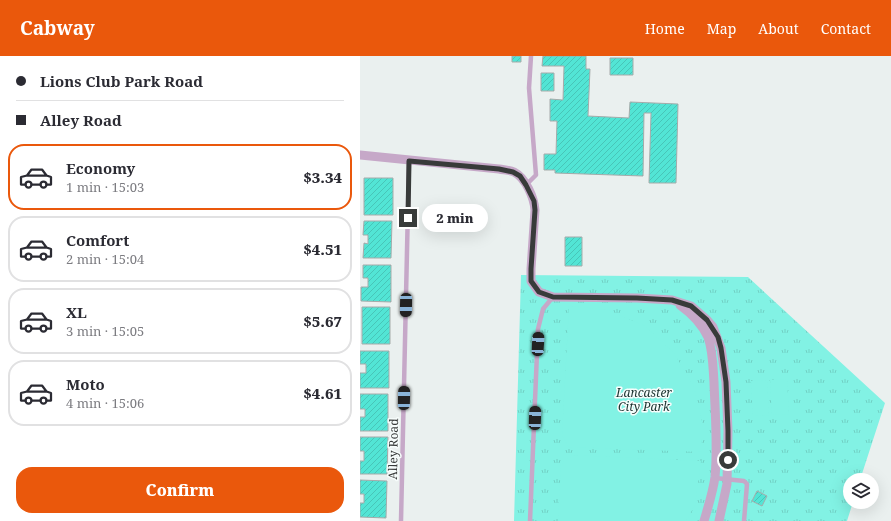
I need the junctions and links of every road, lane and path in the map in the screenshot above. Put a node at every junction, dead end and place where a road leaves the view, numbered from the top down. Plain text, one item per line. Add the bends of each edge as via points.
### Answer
1 (531, 56) edge
2 (360, 155) edge
3 (409, 161) junction
4 (526, 185) junction
5 (553, 297) junction
6 (672, 300) junction
7 (714, 382) junction
8 (726, 382) junction
9 (716, 459) junction
10 (728, 460) junction
11 (715, 478) junction
12 (728, 480) junction
13 (401, 521) edge
14 (530, 521) edge
15 (704, 521) edge
16 (719, 521) edge
17 (744, 521) edge

1 - 4 lane via 529,88 536,175
2 - 3 street
3 - 4 street via 499,169 516,173
3 - 13 lane, Alley Road
4 - 5 street via 534,201 535,210 531,281 539,292
5 - 6 street
5 - 14 lane via 543,309 538,329
6 - 7 street via 688,312 708,337
6 - 8 street via 691,306 713,328 721,348
7 - 8 lane
7 - 9 street
8 - 10 street
9 - 10 lane
9 - 11 street
10 - 12 street
11 - 12 lane
11 - 15 street
12 - 16 street
12 - 17 lane via 744,481 747,484

